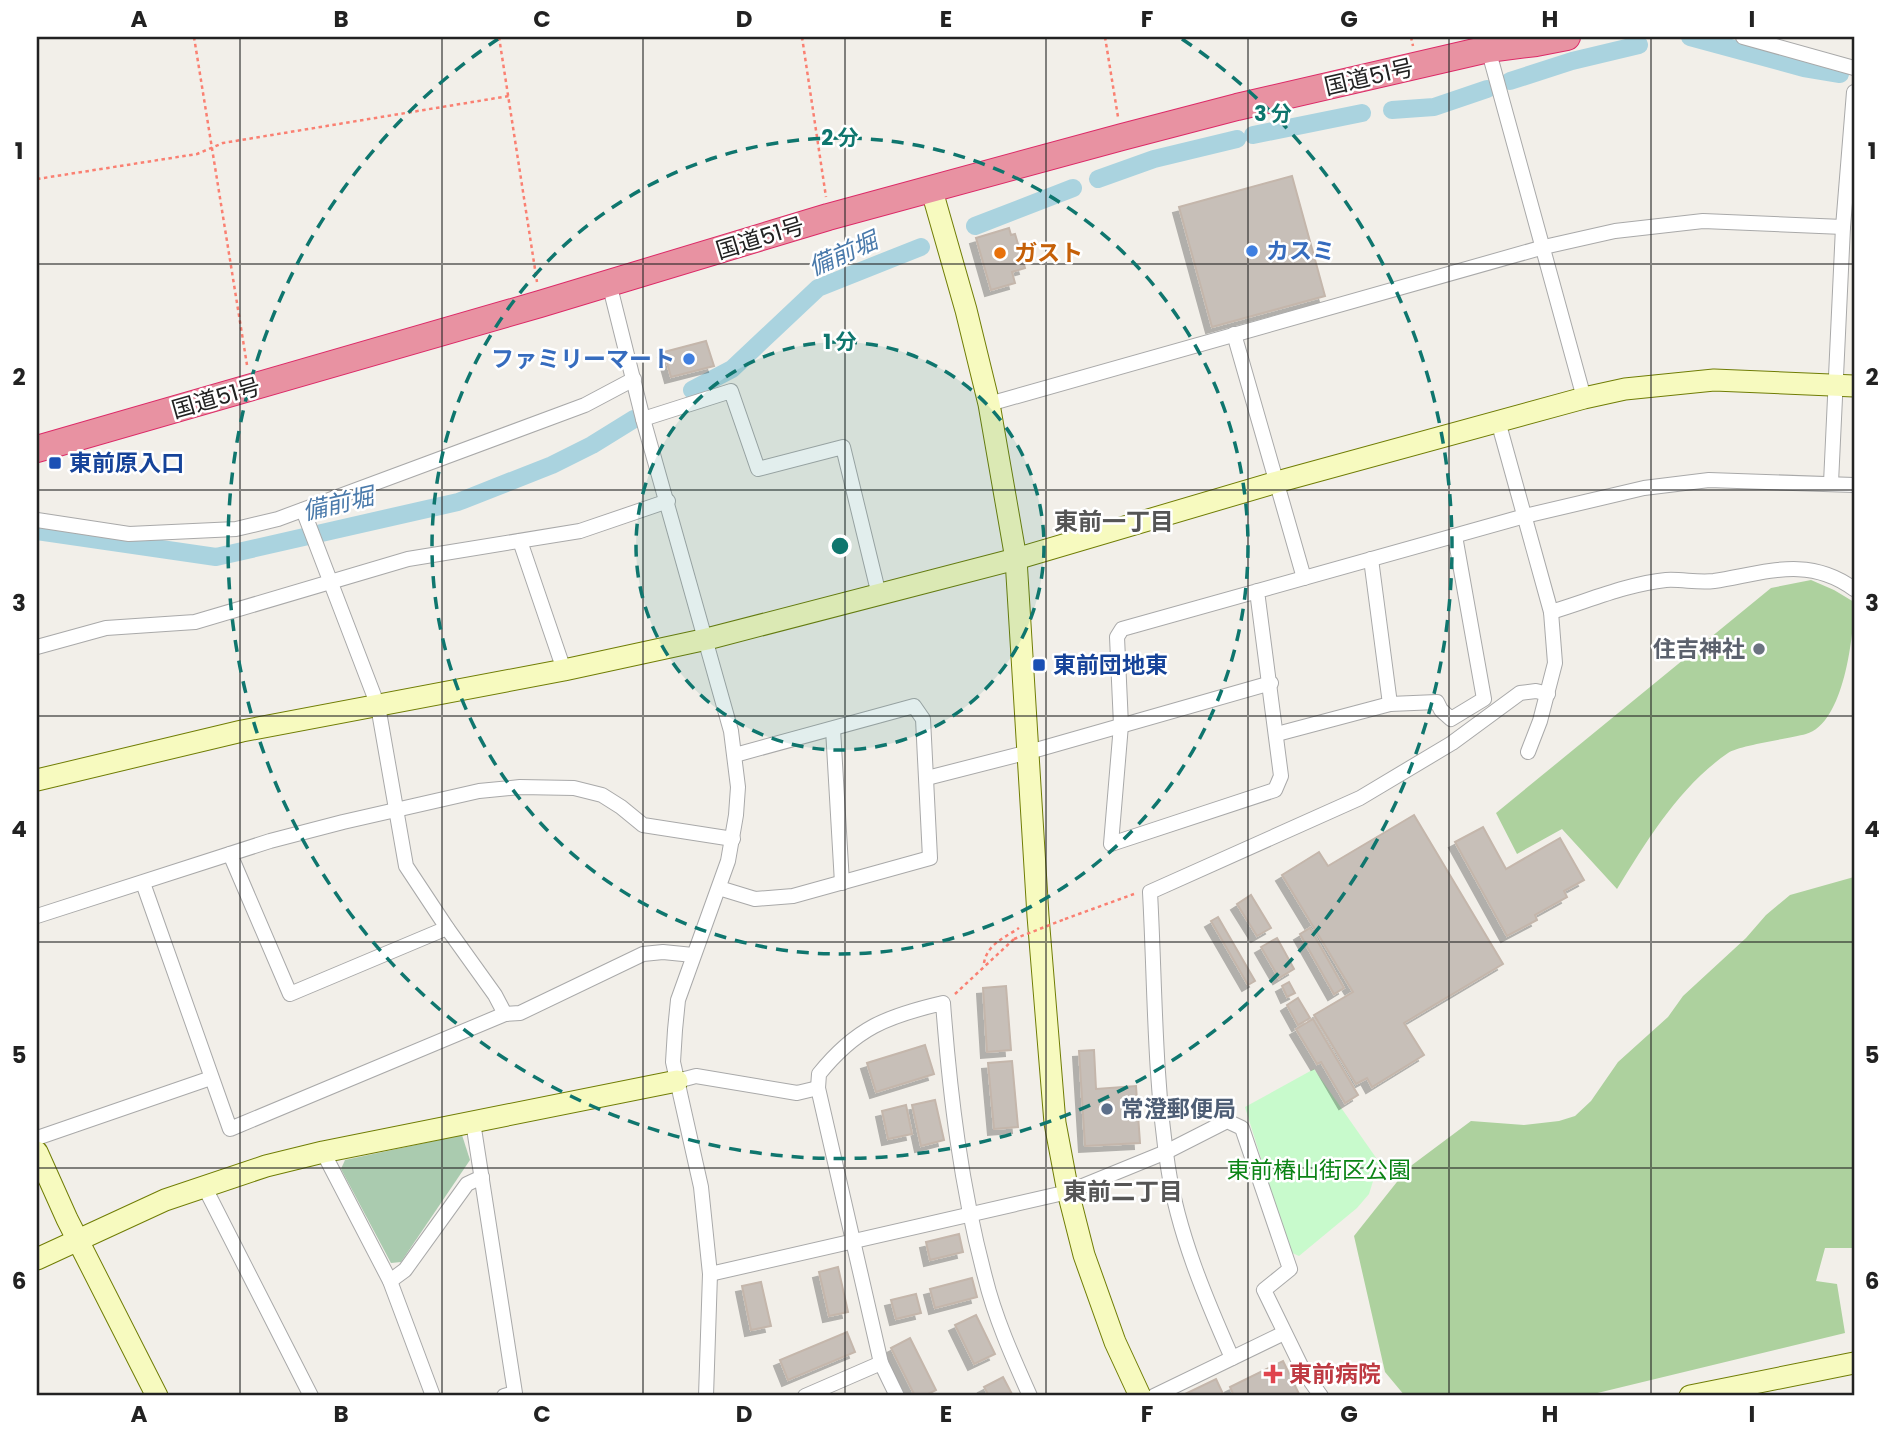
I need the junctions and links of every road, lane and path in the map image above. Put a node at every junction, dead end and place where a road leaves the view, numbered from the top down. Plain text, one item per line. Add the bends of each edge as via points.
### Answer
1 (194, 37) edge
2 (499, 37) edge
3 (802, 37) edge
4 (1105, 37) edge
5 (1567, 37) edge
6 (1743, 37) edge
7 (1495, 41) edge
8 (1854, 68) edge
9 (1854, 92) edge
10 (509, 96) junction
11 (1122, 137) junction
12 (212, 148) junction
13 (37, 179) edge
14 (932, 191) junction
15 (828, 218) junction
16 (1843, 228) junction
17 (1545, 247) junction
18 (1848, 270) edge
19 (609, 283) junction
20 (540, 304) junction
21 (1234, 334) junction
22 (634, 379) junction
23 (1846, 385) edge
24 (250, 388) junction
25 (1584, 398) junction
26 (989, 404) junction
27 (643, 419) junction
28 (1498, 421) junction
29 (37, 450) edge
30 (1277, 482) junction
31 (1831, 483) junction
32 (1854, 485) edge
33 (668, 501) junction
34 (303, 509) junction
35 (1525, 516) junction
36 (37, 520) edge
37 (1455, 536) junction
38 (520, 541) junction
39 (1016, 559) junction
40 (1371, 559) junction
41 (1304, 578) junction
42 (329, 583) junction
43 (1854, 589) edge
44 (1257, 591) junction
45 (879, 595) junction
46 (1551, 612) junction
47 (707, 639) junction
48 (37, 647) edge
49 (564, 670) junction
50 (1270, 683) junction
51 (1548, 694) junction
52 (1390, 704) junction
53 (378, 706) junction
54 (1121, 725) junction
55 (833, 729) junction
56 (1277, 734) junction
57 (1029, 752) junction
58 (1528, 752) dead end
59 (735, 755) junction
60 (927, 778) junction
61 (37, 780) edge
62 (395, 810) junction
63 (733, 839) junction
64 (230, 854) junction
65 (144, 883) junction
66 (842, 883) junction
67 (719, 888) junction
68 (1150, 892) junction
69 (37, 916) edge
70 (1038, 916) junction
71 (447, 928) junction
72 (693, 955) junction
73 (984, 965) junction
74 (943, 1003) junction
75 (505, 1014) junction
76 (211, 1078) junction
77 (677, 1081) junction
78 (818, 1088) junction
79 (473, 1122) junction
80 (37, 1138) edge
81 (37, 1152) edge
82 (323, 1152) junction
83 (1166, 1152) junction
84 (482, 1177) junction
85 (204, 1186) junction
86 (1068, 1192) junction
87 (971, 1215) junction
88 (78, 1240) junction
89 (855, 1241) junction
90 (37, 1259) edge
91 (710, 1274) junction
92 (390, 1281) junction
93 (1284, 1333) junction
94 (1231, 1358) junction
95 (881, 1363) junction
96 (1854, 1363) edge
97 (157, 1396) edge
98 (311, 1396) edge
99 (433, 1396) edge
100 (504, 1396) edge
101 (706, 1396) edge
102 (805, 1396) edge
103 (897, 1396) edge
104 (1030, 1396) edge
105 (1140, 1396) edge
106 (1154, 1396) edge
107 (1321, 1396) edge
108 (1690, 1396) edge

1 - 12 path
2 - 10 path
3 - 15 path
4 - 11 path
5 - 7 highway, 国道51号 via 1536,43
6 - 8 street
7 - 11 highway, 国道51号
7 - 17 street
9 - 16 street
10 - 12 path
10 - 20 path
11 - 14 highway, 国道51号
12 - 13 path
12 - 24 path
14 - 15 highway, 国道51号
14 - 26 street
15 - 19 highway, 国道51号
16 - 17 street via 1703,221 1615,231
16 - 18 street
17 - 21 street
17 - 25 street
18 - 23 street
19 - 20 highway, 国道51号
19 - 22 street
20 - 24 highway, 国道51号
21 - 26 street
21 - 30 street
22 - 27 street
22 - 34 street via 585,405
23 - 25 street via 1714,380
23 - 31 street
24 - 29 highway, 国道51号
25 - 28 street
26 - 39 street
27 - 33 street
27 - 45 street via 731,391 758,469 843,447
28 - 30 street
28 - 35 street
30 - 39 street
30 - 41 street
31 - 32 street
31 - 35 street via 1709,480 1644,488
33 - 38 street via 580,531
33 - 47 street
34 - 36 street via 236,529 169,533 129,534
34 - 42 street
35 - 37 street
35 - 46 street
37 - 40 street
37 - 52 street via 1484,699 1451,719 1437,702
38 - 42 street via 408,559
38 - 49 street
39 - 45 street
39 - 57 street
40 - 41 street
40 - 52 street
41 - 44 street
42 - 48 street via 195,622 106,628
42 - 53 street
43 - 46 street via 1840,578 1810,569 1781,568 1711,581 1665,580
44 - 50 street
44 - 54 street via 1122,629 1117,638
45 - 47 street
46 - 51 street via 1555,663
47 - 49 street
47 - 59 street
49 - 53 street
50 - 54 street
50 - 56 street
51 - 58 street
51 - 68 street via 1520,693 1452,743 1360,799
52 - 56 street
53 - 61 street via 242,731
53 - 62 street
54 - 56 street via 1111,844 1275,790 1281,776
54 - 57 street
55 - 59 street
55 - 60 street via 914,706 923,719
55 - 66 street
57 - 60 street
57 - 70 street
59 - 63 street via 738,786
60 - 66 street via 930,858
62 - 63 street via 479,791 574,788 602,795 643,825
62 - 64 street
62 - 71 street via 406,866
63 - 67 street
64 - 65 street
64 - 71 street via 290,994
65 - 69 street
65 - 76 street
66 - 67 street via 793,896 754,899
67 - 72 street
68 - 73 path, bridge via 1014,939
68 - 83 street
70 - 73 path via 1018,919 1019,928 985,954
70 - 86 street via 1049,1080
71 - 75 street
72 - 75 street via 643,954 520,1013
72 - 77 street via 678,1000 673,1062
73 - 74 path
74 - 78 street via 904,1012 858,1034 819,1074
74 - 87 street via 957,1147
75 - 76 street via 230,1129
76 - 80 street
77 - 78 street via 696,1076 797,1093
77 - 79 street
77 - 91 street via 701,1187
78 - 89 street
79 - 82 street
79 - 84 street
81 - 88 street
82 - 85 street
82 - 92 street
83 - 86 street
83 - 93 street via 1227,1121 1242,1128 1290,1269 1264,1290
83 - 94 street via 1192,1262
84 - 92 street via 467,1184 405,1270
84 - 100 street via 516,1393
85 - 88 street
85 - 98 street
86 - 87 street
86 - 105 street via 1100,1305
87 - 89 street
87 - 104 street via 985,1279
88 - 90 street
88 - 97 street
89 - 91 street
89 - 95 street
91 - 101 street
92 - 99 street
93 - 94 street
93 - 107 street
94 - 106 street
95 - 102 street
95 - 103 street
96 - 108 street

